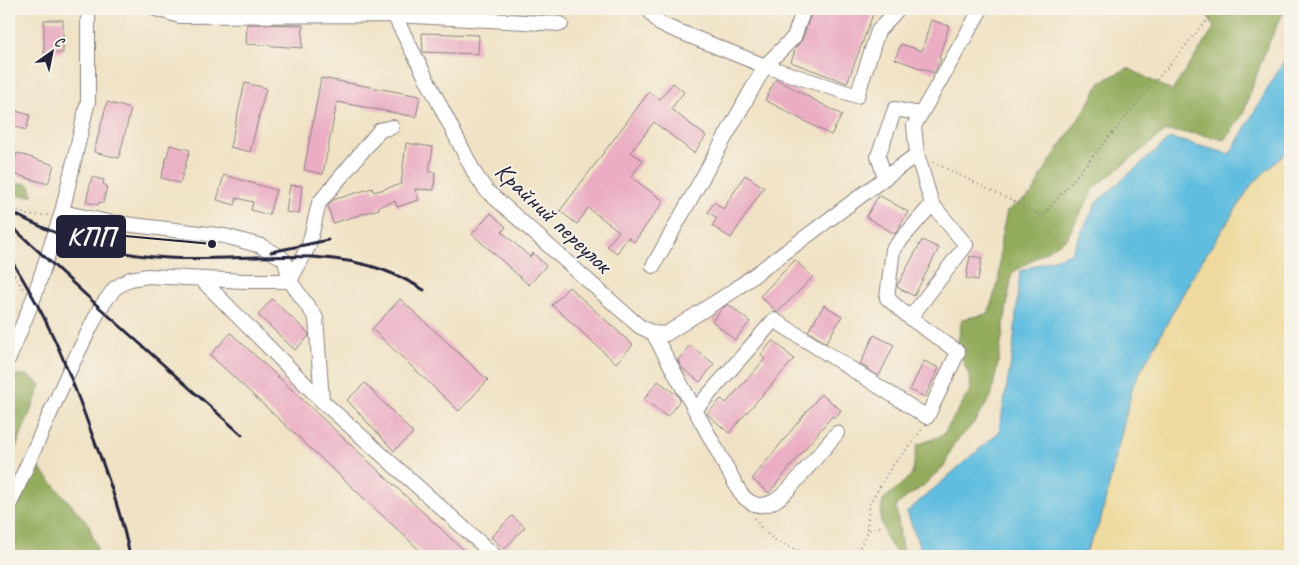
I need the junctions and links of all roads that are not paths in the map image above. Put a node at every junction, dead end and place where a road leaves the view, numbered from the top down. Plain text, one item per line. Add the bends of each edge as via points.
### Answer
1 (88, 9) edge
2 (156, 9) edge
3 (652, 9) edge
4 (804, 9) edge
5 (898, 9) edge
6 (981, 9) edge
7 (171, 11) edge
8 (243, 12) edge
9 (312, 12) edge
10 (392, 12) edge
11 (435, 13) edge
12 (561, 24) dead end
13 (765, 66) junction
14 (921, 114) junction
15 (392, 128) dead end
16 (917, 154) junction
17 (885, 178) junction
18 (932, 204) junction
19 (62, 212) junction
20 (653, 266) dead end
21 (201, 279) junction
22 (290, 281) junction
23 (910, 318) junction
24 (653, 333) junction
25 (9, 358) edge
26 (322, 401) junction
27 (695, 410) junction
28 (837, 433) dead end
29 (9, 506) edge
30 (495, 556) edge

1 - 19 street via 88,100
2 - 7 street
3 - 13 street via 651,13 660,24
4 - 13 street via 794,37
5 - 13 street via 878,31 857,96
6 - 14 street
7 - 8 street via 180,16
8 - 9 street
9 - 10 street
10 - 11 street
10 - 24 street, Крайний переулок via 486,190 639,326
11 - 12 street
13 - 20 street
14 - 16 street via 914,126
14 - 17 street via 895,108 878,156
15 - 22 street via 380,130 319,204 309,245
16 - 17 street
16 - 18 street
17 - 24 street via 733,291 666,334
18 - 23 street via 893,249 887,298
18 - 23 street via 966,245
19 - 22 street via 108,222 217,234 255,244 285,261
19 - 25 street via 34,297
21 - 22 street
21 - 26 street
21 - 29 street via 138,277 122,283 109,294 69,371
22 - 26 street via 316,318
23 - 27 street via 958,352 927,417 774,320
24 - 27 street
26 - 30 street
27 - 28 street via 741,494 755,505 766,505 787,492

